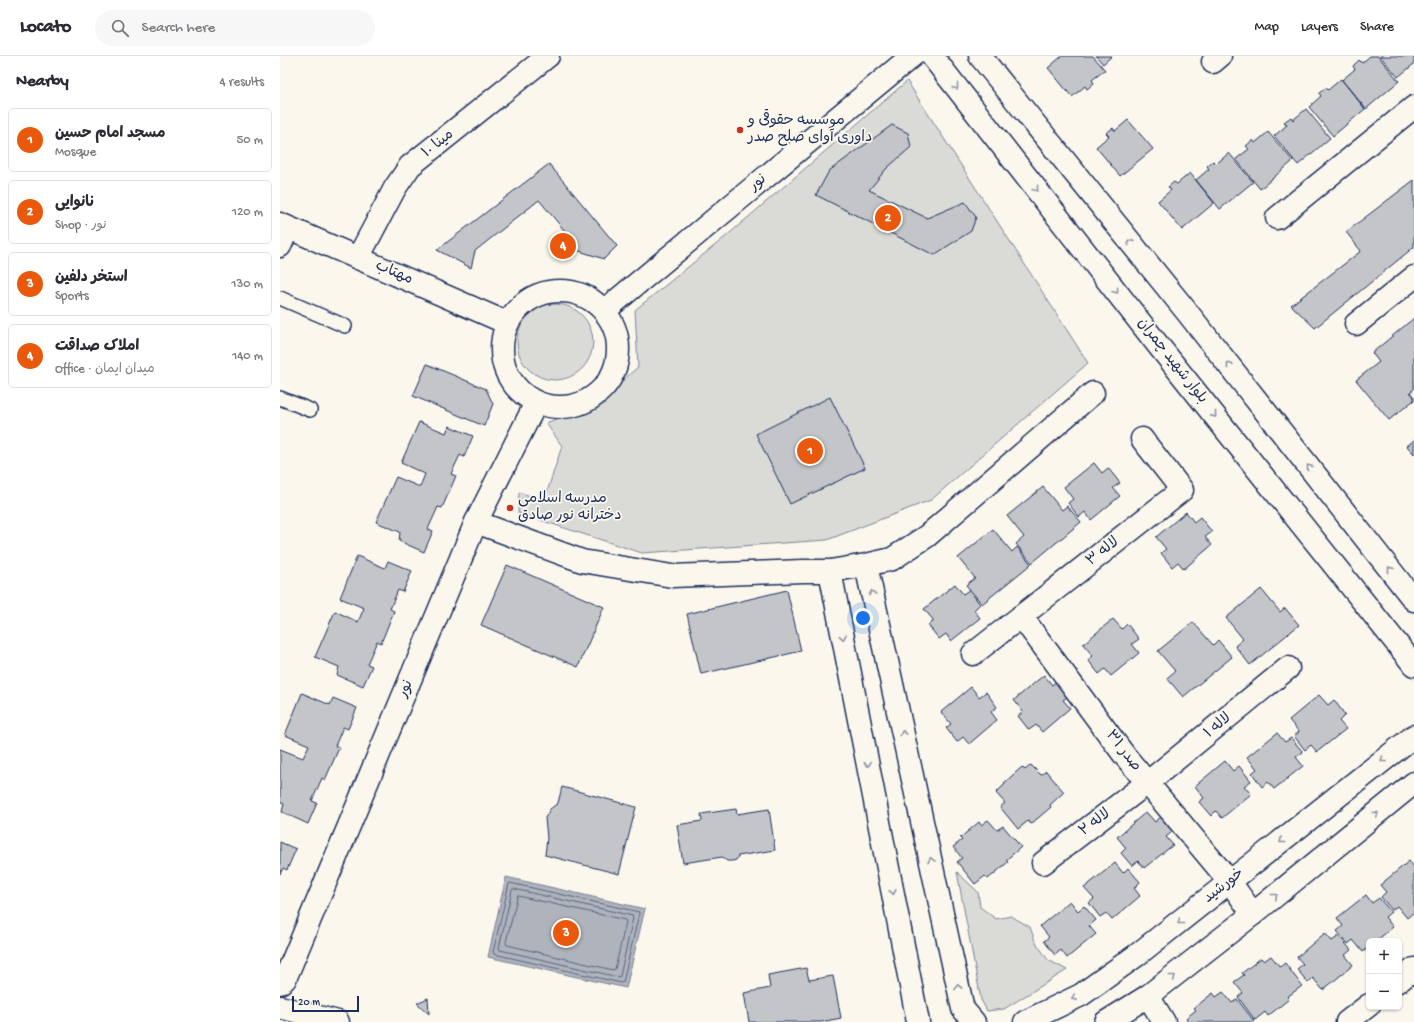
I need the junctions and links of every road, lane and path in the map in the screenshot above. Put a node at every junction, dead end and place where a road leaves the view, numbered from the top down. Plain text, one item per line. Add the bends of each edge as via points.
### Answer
1 (548, 56) edge
2 (912, 56) edge
3 (932, 56) edge
4 (980, 56) edge
5 (1414, 106) edge
6 (1276, 218) dead end
7 (283, 233) edge
8 (358, 258) junction
9 (1414, 277) edge
10 (280, 298) edge
11 (604, 311) junction
12 (507, 323) junction
13 (1356, 324) dead end
14 (345, 326) dead end
15 (1093, 393) dead end
16 (280, 398) edge
17 (536, 403) junction
18 (310, 410) dead end
19 (1142, 439) dead end
20 (476, 522) junction
21 (866, 565) junction
22 (830, 571) junction
23 (1414, 600) edge
24 (1021, 616) junction
25 (973, 654) dead end
26 (1414, 665) edge
27 (1288, 668) dead end
28 (1414, 736) edge
29 (1414, 783) edge
30 (1147, 784) junction
31 (1043, 863) dead end
32 (1230, 882) junction
33 (1253, 914) junction
34 (1414, 969) edge
35 (1402, 979) edge
36 (282, 981) edge
37 (1148, 996) junction
38 (1366, 1007) edge
39 (288, 1013) edge
40 (962, 1018) edge
41 (920, 1020) edge
42 (338, 1022) edge
43 (1025, 1022) edge
44 (1106, 1022) edge
45 (1164, 1022) edge
46 (1347, 1022) edge

1 - 8 street, مینا ۱۰ via 410,166 395,188
2 - 11 street, نور
3 -> 26 street, بلوار شهید چمران via 1153,339
23 -> 4 street via 1188,312
5 - 6 street
7 - 8 street, مهتاب
8 - 12 street, مهتاب
9 - 13 street
10 - 14 lane
11 - 12 street via 584,296 562,290 543,293 526,301
11 - 17 street via 614,328 618,347 614,369 605,386 587,401 567,407
12 - 17 street via 501,347 504,369 515,388
15 - 21 street via 928,536 892,559
16 - 18 lane
17 - 20 street, نور
19 - 24 street, لاله ۳ via 1182,490
20 - 22 street via 582,561 672,576
20 - 36 street, نور
21 - 22 street
40 -> 21 street
22 -> 41 street
24 - 25 street, لاله ۳
24 - 30 street, صدر ۳۱
27 - 30 street, لاله ۱
28 -> 32 street, خورشید
33 -> 29 street
30 - 31 street, لاله ۲
30 - 32 street, صدر ۳۱
32 - 33 street, صدر ۳۱
32 -> 43 street, خورشید via 1137,955 1080,995
37 -> 33 street
34 - 35 street
36 - 39 street, نور
37 - 44 street
37 - 45 street
38 - 46 street
39 - 42 street

